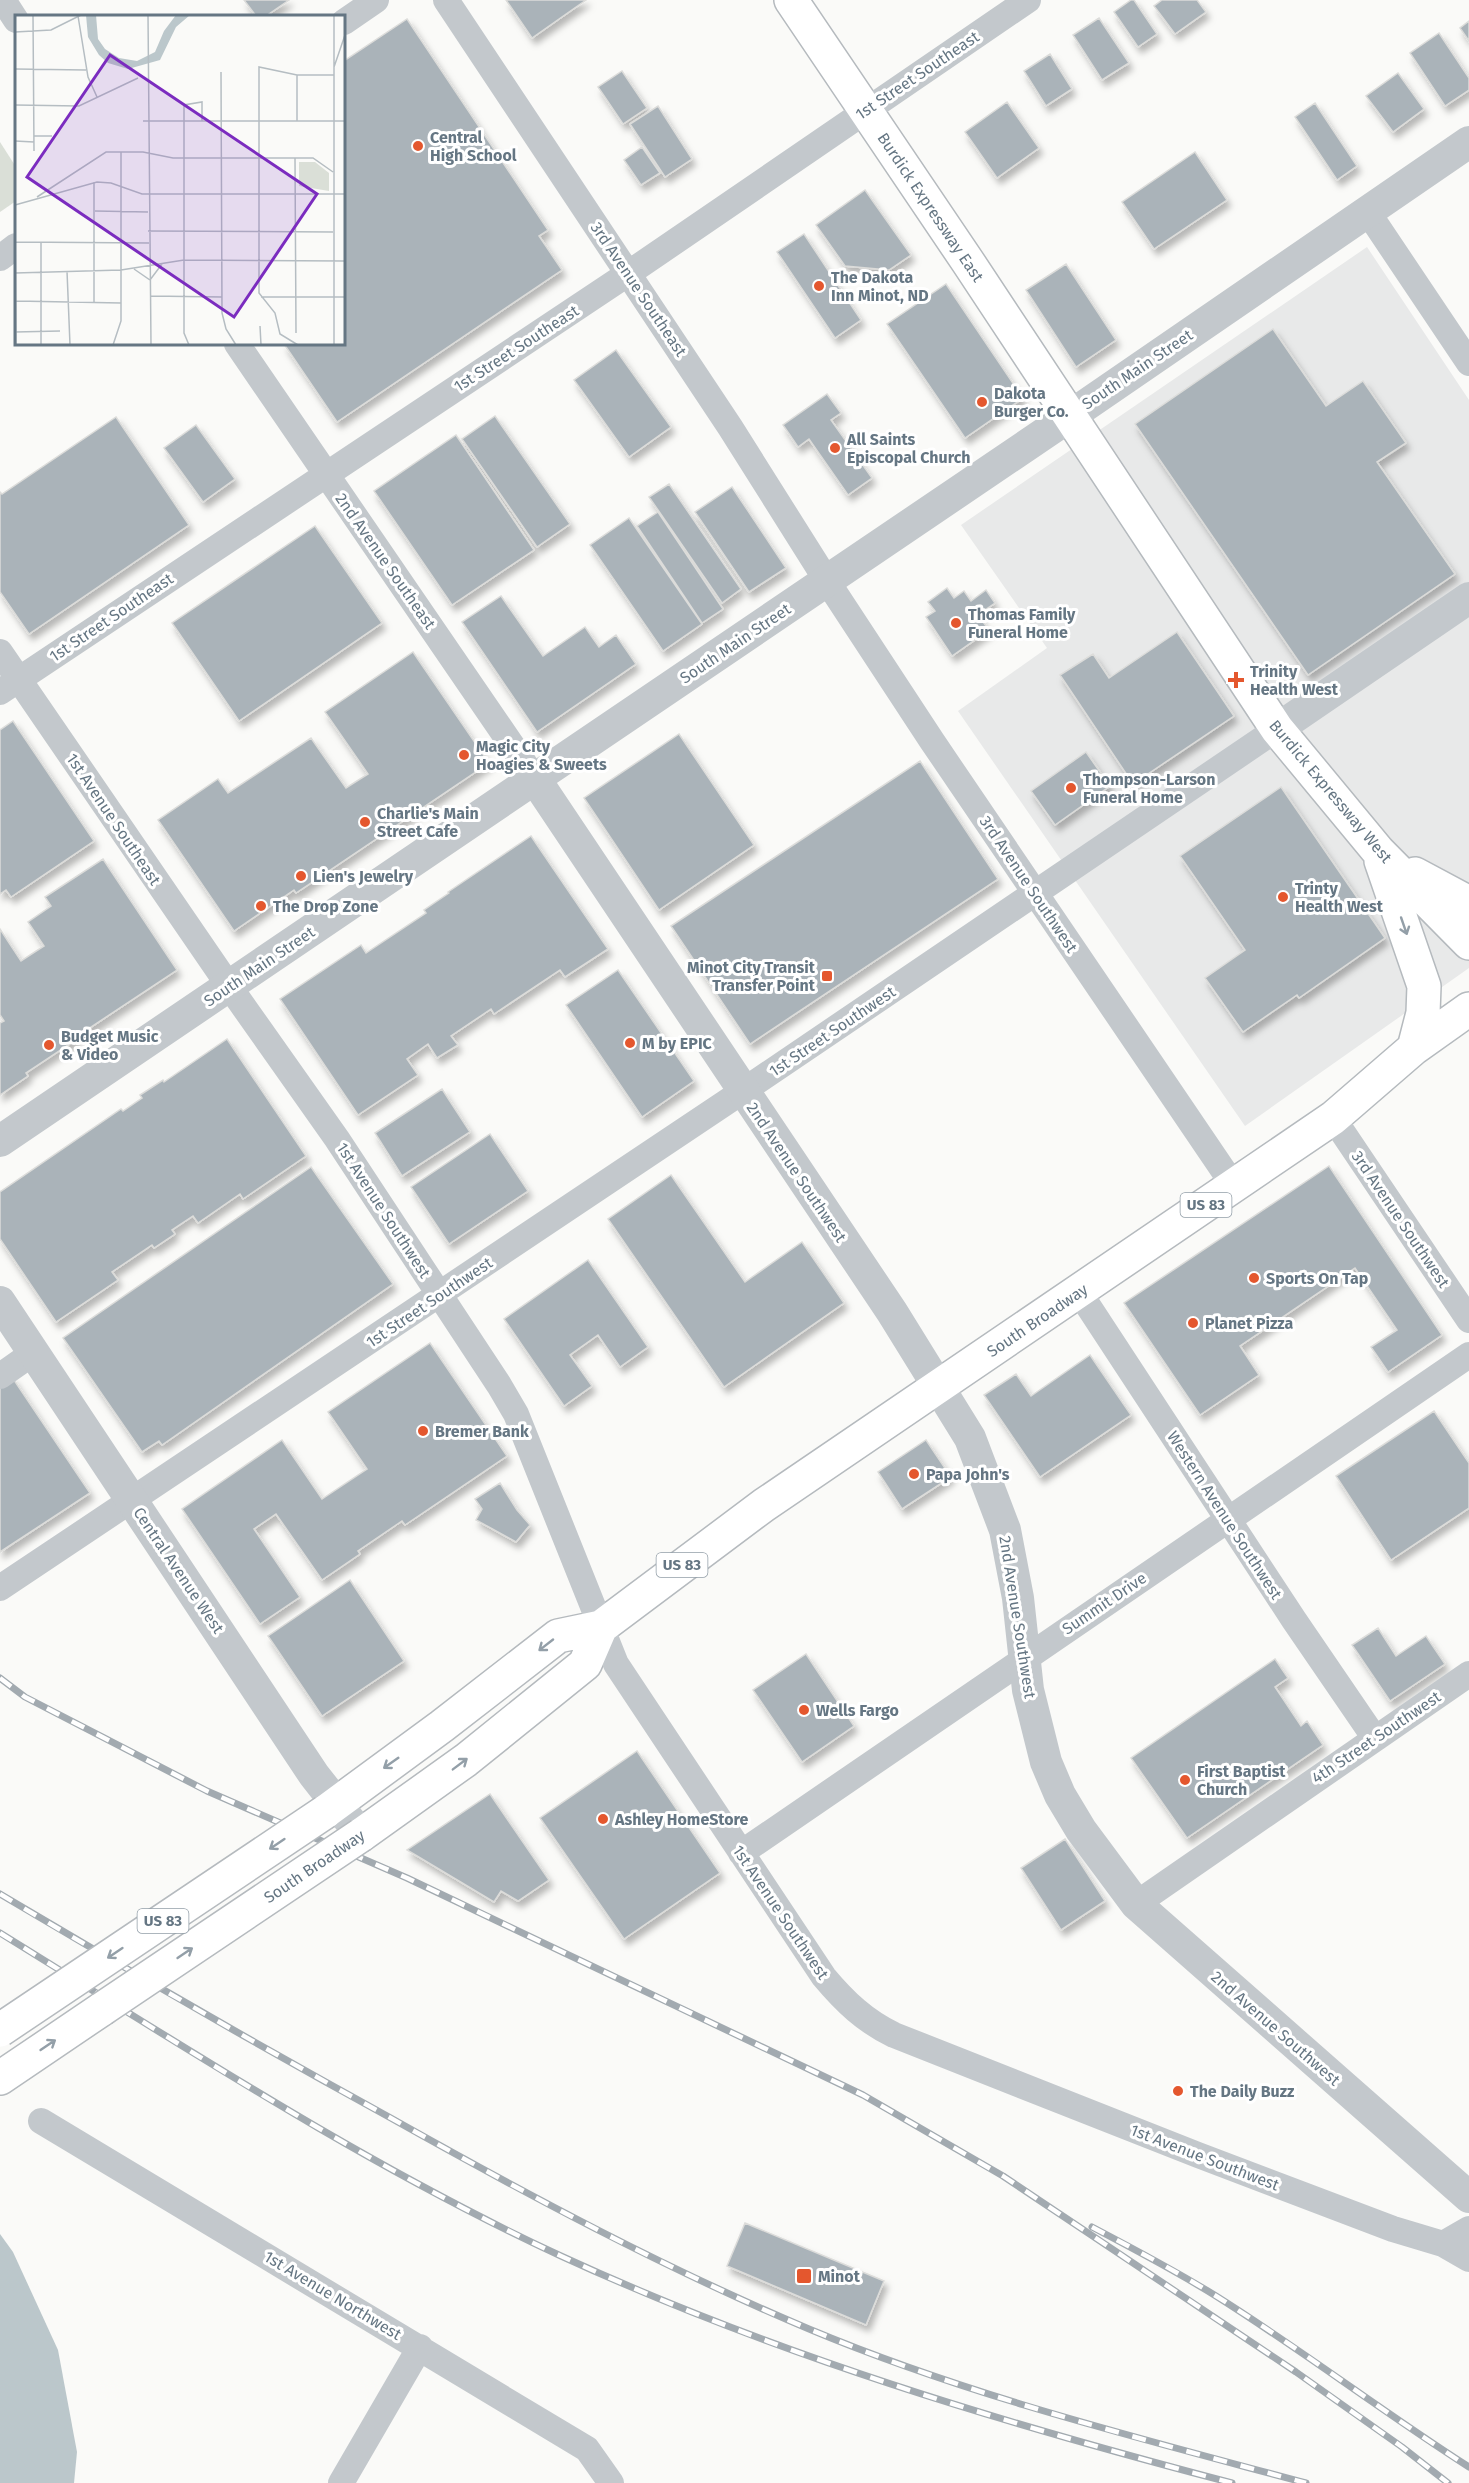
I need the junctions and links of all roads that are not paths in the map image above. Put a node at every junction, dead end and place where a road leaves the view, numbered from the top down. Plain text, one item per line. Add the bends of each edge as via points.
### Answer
1 (3, 0) edge
2 (376, 0) edge
3 (446, 0) edge
4 (791, 0) edge
5 (1028, 0) edge
6 (15, 18) edge
7 (345, 21) edge
8 (865, 110) junction
9 (1469, 142) edge
10 (1367, 211) junction
11 (15, 247) edge
12 (0, 258) edge
13 (629, 273) junction
14 (238, 345) edge
15 (1469, 363) edge
16 (1070, 416) junction
17 (325, 474) junction
18 (827, 581) junction
19 (1469, 598) edge
20 (0, 652) edge
21 (9, 685) edge
22 (1277, 729) junction
23 (535, 779) junction
24 (1378, 851) junction
25 (1035, 892) junction
26 (1469, 903) edge
27 (1469, 943) edge
28 (229, 986) junction
29 (1469, 1009) edge
30 (1414, 1048) junction
31 (743, 1091) junction
32 (1333, 1118) junction
33 (0, 1141) edge
34 (1234, 1186) junction
35 (1079, 1292) junction
36 (440, 1294) junction
37 (0, 1302) edge
38 (1469, 1320) edge
39 (33, 1353) junction
40 (1469, 1355) edge
41 (0, 1376) edge
42 (938, 1386) junction
43 (133, 1501) junction
44 (1228, 1518) junction
45 (0, 1588) edge
46 (601, 1627) junction
47 (1025, 1658) junction
48 (1469, 1674) edge
49 (1374, 1737) junction
50 (330, 1808) junction
51 (361, 1835) junction
52 (741, 1853) junction
53 (1136, 1904) junction
54 (0, 2030) edge
55 (0, 2078) edge
56 (41, 2121) dead end
57 (1469, 2197) edge
58 (1469, 2229) edge
59 (1443, 2244) junction
60 (1469, 2259) edge
61 (420, 2347) junction
62 (341, 2483) edge
63 (611, 2483) edge

1 - 6 street
2 - 7 street
3 - 13 street, 3rd Avenue Southeast
4 - 8 main road, Burdick Expressway East
5 - 8 street, 1st Street Southeast
8 - 13 street, 1st Street Southeast
8 - 16 main road, Burdick Expressway East
9 - 10 street, South Main Street
10 - 15 street
10 - 16 street, South Main Street
11 - 12 street
13 - 17 street, 1st Street Southeast
13 - 18 street, 3rd Avenue Southeast
14 - 17 street, 2nd Avenue Southeast
16 - 18 street, South Main Street
16 - 22 main road, Burdick Expressway West
17 - 21 street, 1st Street Southeast
17 - 23 street, 2nd Avenue Southeast
18 - 23 street, South Main Street
18 - 25 street, 3rd Avenue Southwest
19 - 22 street, 1st Street Southwest
20 - 21 street, 1st Avenue Southeast
21 - 28 street, 1st Avenue Southeast
22 - 24 main road, Burdick Expressway West
22 - 25 street, 1st Street Southwest
23 - 28 street, South Main Street
23 - 31 street, 2nd Avenue Southwest
24 - 26 main road
24 - 27 main road, Burdick Expressway West
24 -> 30 main road via 1424,986
25 - 31 street, 1st Street Southwest
25 - 34 street, 3rd Avenue Southwest
28 - 33 street, South Main Street
28 - 36 street, 1st Avenue Southwest
29 - 30 main road, South Broadway / US 83
30 - 32 main road, South Broadway / US 83
31 - 36 street, 1st Street Southwest
31 - 42 street, 2nd Avenue Southwest
32 - 34 main road, South Broadway / US 83
32 - 38 street, 3rd Avenue Southwest
34 - 35 main road, South Broadway / US 83
35 - 42 main road, South Broadway / US 83
35 - 44 street, Western Avenue Southwest
36 - 43 street, 1st Street Southwest
36 - 46 street, 1st Avenue Southwest via 516,1414
37 - 39 street, Central Avenue West
39 - 41 street
39 - 43 street, Central Avenue West
40 - 44 street, Summit Drive
42 - 46 main road, South Broadway / US 83 via 738,1524
42 - 47 street, 2nd Avenue Southwest via 970,1438 1005,1530
43 - 45 street, 1st Street Southwest
43 - 50 street, Central Avenue West
44 - 47 street, Summit Drive
44 - 49 street, Western Avenue Southwest
46 -> 50 main road, South Broadway / US 83 via 558,1636
51 -> 46 main road, South Broadway / US 83 via 466,1760 585,1664
46 - 52 street, 1st Avenue Southwest via 616,1664
47 - 52 street, Summit Drive
47 - 53 street, 2nd Avenue Southwest via 1028,1690 1046,1762 1060,1795
48 - 49 street, 4th Street Southwest
49 - 53 street, 4th Street Southwest
50 - 51 street, Central Avenue West
50 -> 54 main road, South Broadway / US 83, bridge
55 -> 51 main road, South Broadway / US 83, bridge
52 - 59 street, 1st Avenue Southwest via 824,1977 856,2013 876,2026 1209,2159
53 - 57 street, 2nd Avenue Southwest
56 - 61 street, 1st Avenue Northwest
58 - 59 street
59 - 60 street, 1st Avenue Southwest
61 - 62 street
61 - 63 street, 1st Avenue Northwest via 588,2449

